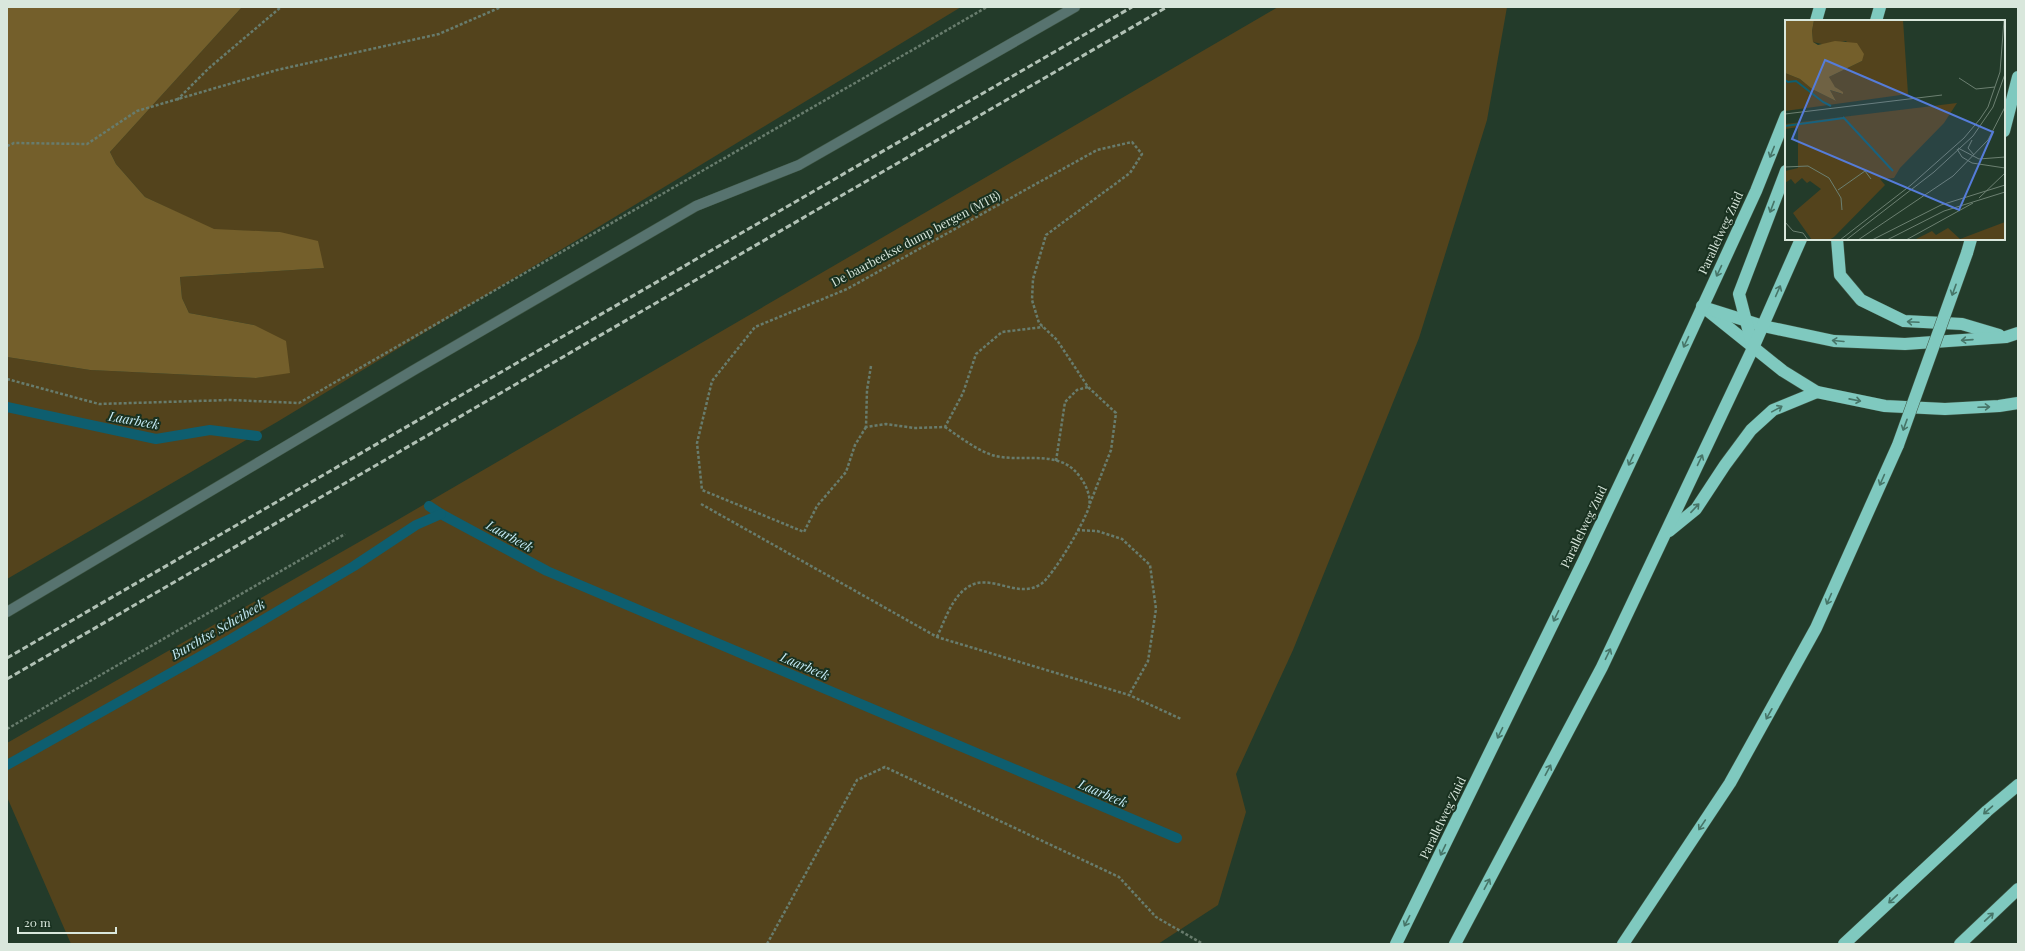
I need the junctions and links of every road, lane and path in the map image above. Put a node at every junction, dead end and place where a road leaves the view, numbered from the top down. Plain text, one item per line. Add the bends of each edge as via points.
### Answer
1 (280, 7) edge
2 (501, 7) edge
3 (987, 7) edge
4 (1075, 7) edge
5 (1820, 7) edge
6 (1880, 7) edge
7 (1816, 20) edge
8 (1876, 20) edge
9 (2018, 77) edge
10 (176, 100) junction
11 (1785, 118) edge
12 (2005, 127) edge
13 (7, 146) edge
14 (1785, 174) edge
15 (1801, 240) edge
16 (1837, 240) edge
17 (1971, 240) edge
18 (1702, 306) junction
19 (1745, 321) junction
20 (1763, 326) junction
21 (1044, 327) junction
22 (2012, 335) edge
23 (1753, 348) junction
24 (871, 366) dead end
25 (7, 379) edge
26 (1088, 387) junction
27 (1817, 392) junction
28 (2018, 403) edge
29 (866, 427) junction
30 (945, 427) junction
31 (1056, 461) junction
32 (702, 504) dead end
33 (1089, 506) junction
34 (1077, 530) junction
35 (345, 534) dead end
36 (1666, 534) junction
37 (7, 612) edge
38 (937, 637) junction
39 (1129, 695) junction
40 (1181, 719) dead end
41 (7, 729) edge
42 (2018, 785) edge
43 (2018, 889) edge
44 (767, 944) edge
45 (1203, 944) edge
46 (1396, 944) edge
47 (1455, 944) edge
48 (1623, 944) edge
49 (1844, 944) edge
50 (1960, 944) edge

1 - 10 path
2 - 10 path via 439,34 278,70
3 - 25 path via 299,403 230,400 99,404
4 - 37 lane via 798,165 696,206
5 - 7 highway
6 - 8 highway
9 - 12 highway
10 - 13 path via 137,111 87,144
11 -> 18 highway, Parallelweg Zuid via 1756,191
14 -> 19 highway via 1739,294
20 -> 15 highway
22 -> 16 highway via 1962,324 1904,321 1861,300 1840,275
17 -> 48 highway, bridge via 1898,444 1813,635 1730,783
18 - 19 highway
18 - 23 highway
18 -> 46 highway, Parallelweg Zuid via 1584,560
19 - 20 highway
19 - 23 highway
22 -> 20 highway via 1905,344 1834,341
20 - 23 highway
21 - 26 path, De baarbeekse dump bergen (MTB) via 1057,340
21 - 29 path, De baarbeekse dump bergen (MTB) via 1039,323 1032,300 1033,279 1046,235 1130,173 1142,154 1132,142 1097,150 847,289 756,327 712,381 697,443 702,490 804,532 817,506 846,472 855,446
21 - 30 path via 1002,332 976,354 963,393
23 - 27 highway
36 -> 23 highway
24 - 29 path, De baarbeekse dump bergen (MTB) via 867,390
26 - 31 path via 1077,390 1064,402
26 - 33 path, De baarbeekse dump bergen (MTB) via 1116,413 1111,450
27 -> 28 highway via 1885,406 1945,409
36 -> 27 highway via 1696,509 1751,430 1773,410
29 - 30 path via 886,424 914,428
30 - 31 path via 991,454 1011,459 1036,458
31 - 33 path via 1073,469 1086,485
32 - 38 path
33 - 34 path, De baarbeekse dump bergen (MTB)
34 - 38 path, De baarbeekse dump bergen (MTB) via 1057,566 1041,584 1020,590 982,581 968,587 956,598
34 - 39 path via 1097,531 1122,539 1150,565 1156,609 1148,661
35 - 41 path
47 -> 36 highway via 1602,667
38 - 39 path
39 - 40 path
42 -> 49 highway
50 -> 43 highway
44 - 45 path via 857,780 885,767 1119,877 1156,917

